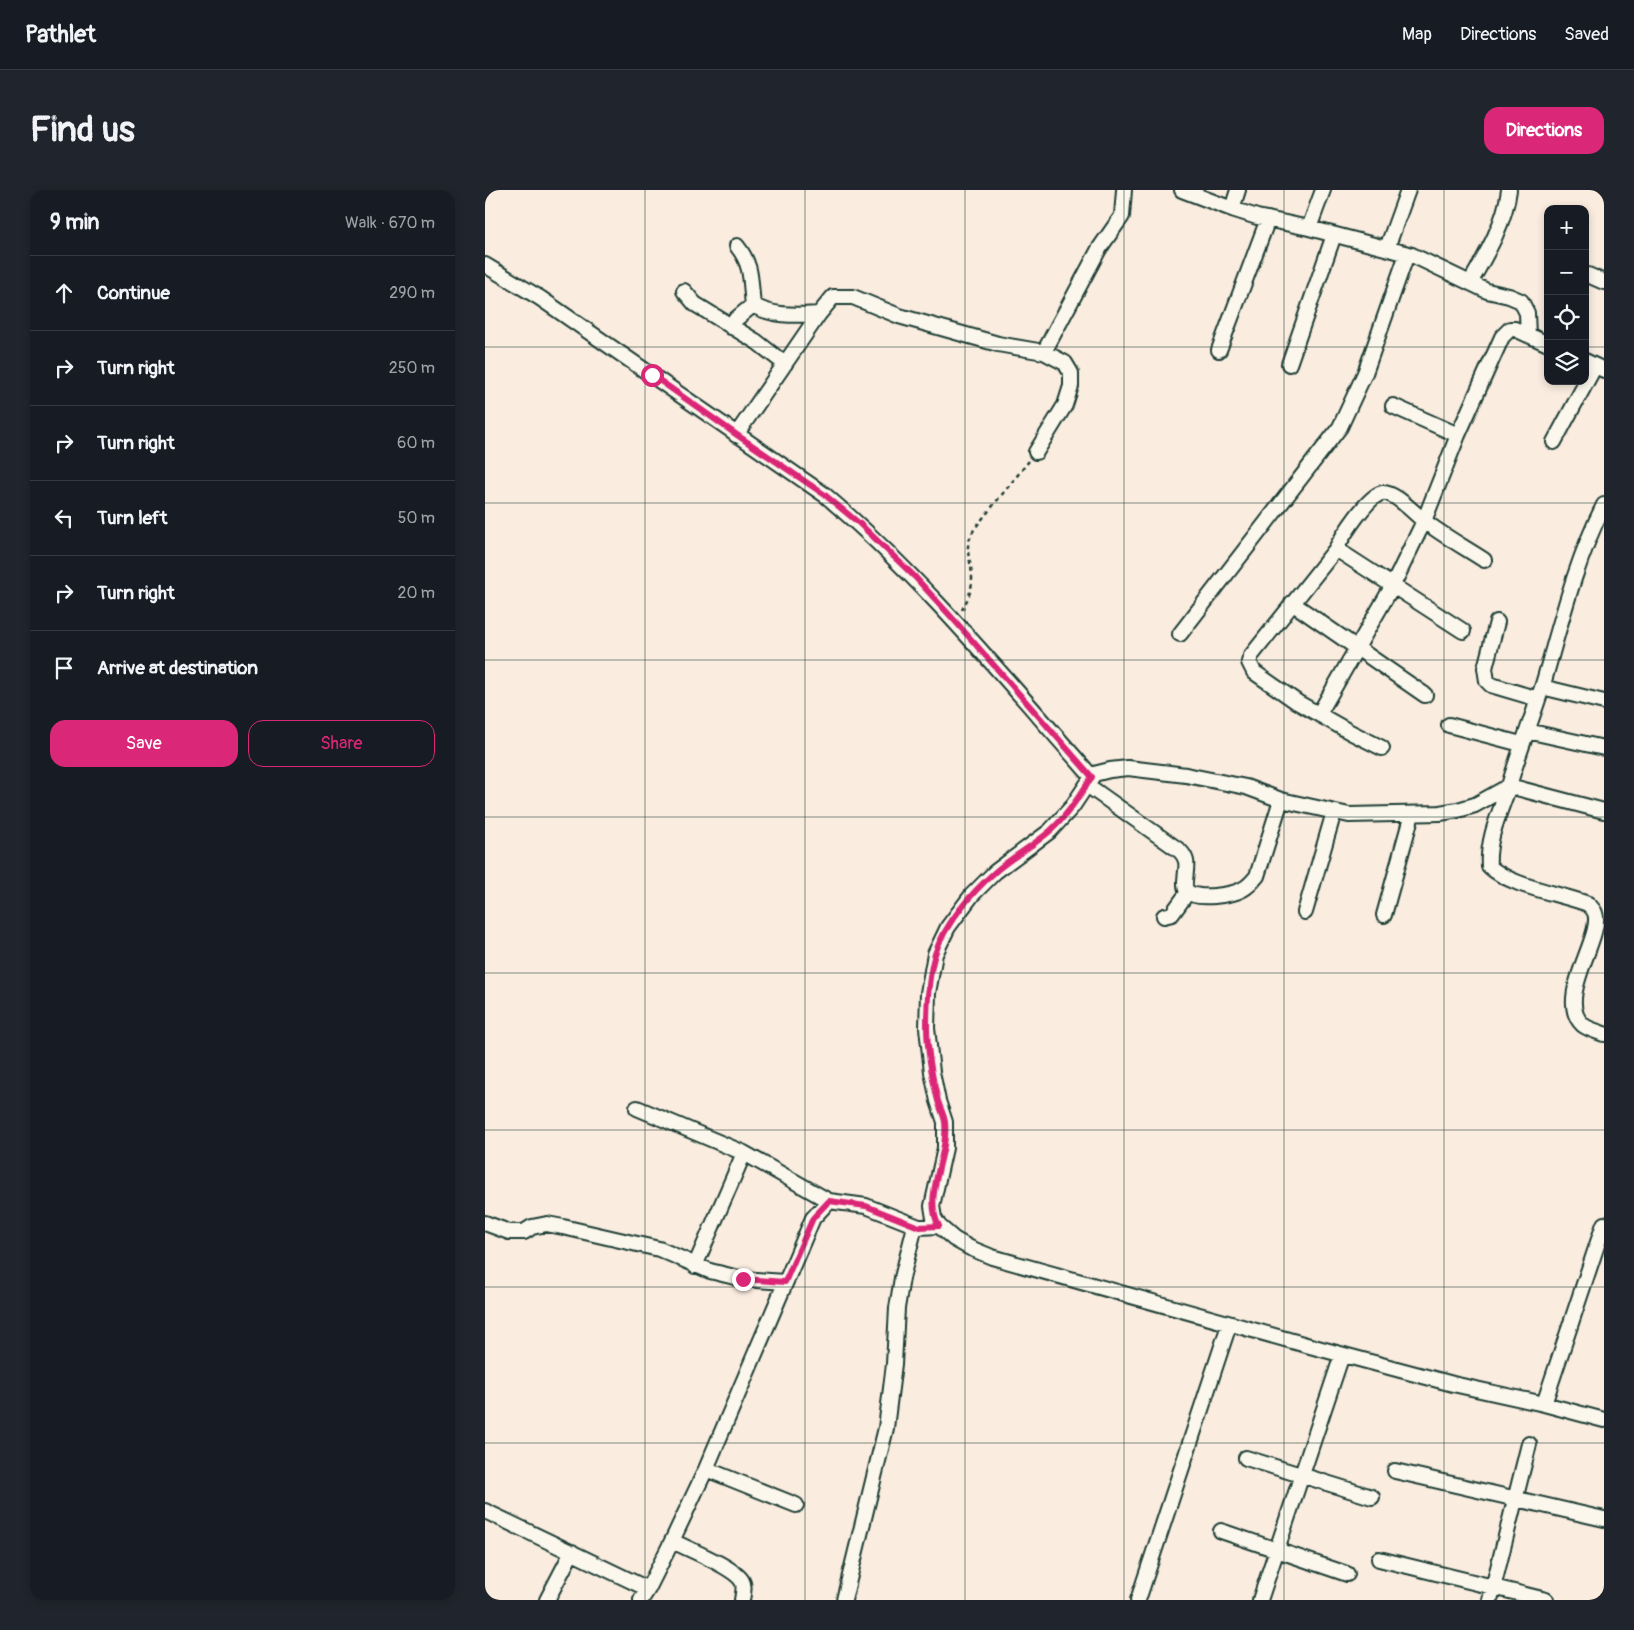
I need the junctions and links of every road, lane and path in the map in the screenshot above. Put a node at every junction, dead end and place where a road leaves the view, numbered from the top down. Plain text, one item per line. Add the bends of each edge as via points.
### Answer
1 (1124, 190) edge
2 (1182, 190) edge
3 (1239, 190) edge
4 (1323, 190) edge
5 (1407, 190) edge
6 (1509, 190) edge
7 (1232, 209) junction
8 (1268, 219) junction
9 (1309, 228) junction
10 (1334, 235) junction
11 (737, 246) dead end
12 (1387, 248) junction
13 (1407, 254) junction
14 (485, 265) edge
15 (1589, 275) edge
16 (1604, 282) edge
17 (1469, 283) junction
18 (684, 291) dead end
19 (753, 305) junction
20 (819, 314) junction
21 (731, 326) junction
22 (1528, 335) junction
23 (1544, 342) edge
24 (1219, 350) dead end
25 (1044, 352) junction
26 (785, 364) junction
27 (1289, 364) dead end
28 (1595, 366) edge
29 (1393, 406) dead end
30 (737, 435) junction
31 (1458, 435) junction
32 (1554, 442) dead end
33 (1036, 452) joint
34 (1604, 505) edge
35 (1424, 521) junction
36 (1336, 549) junction
37 (1484, 560) dead end
38 (1393, 585) junction
39 (1292, 603) junction
40 (955, 621) junction
41 (1497, 622) dead end
42 (1463, 631) dead end
43 (1180, 634) dead end
44 (1357, 649) junction
45 (1540, 693) junction
46 (1425, 696) dead end
47 (1604, 702) edge
48 (1319, 714) junction
49 (1449, 725) dead end
50 (1527, 731) junction
51 (1521, 744) junction
52 (1383, 748) dead end
53 (1604, 748) edge
54 (1089, 781) junction
55 (1509, 786) junction
56 (1281, 800) junction
57 (1604, 811) edge
58 (1334, 812) junction
59 (1413, 814) junction
60 (1188, 892) junction
61 (1305, 912) dead end
62 (1383, 915) dead end
63 (1164, 916) dead end
64 (1604, 1034) edge
65 (637, 1108) dead end
66 (744, 1152) junction
67 (829, 1201) junction
68 (485, 1223) edge
69 (1604, 1224) edge
70 (915, 1226) junction
71 (939, 1226) junction
72 (695, 1266) junction
73 (785, 1282) junction
74 (1229, 1325) junction
75 (1342, 1355) junction
76 (1543, 1404) junction
77 (1604, 1420) edge
78 (1529, 1444) dead end
79 (1246, 1458) dead end
80 (706, 1469) junction
81 (1395, 1470) dead end
82 (1302, 1475) junction
83 (1371, 1497) dead end
84 (1515, 1498) junction
85 (796, 1505) dead end
86 (485, 1510) edge
87 (1604, 1519) edge
88 (1221, 1531) dead end
89 (672, 1541) junction
90 (1277, 1550) junction
91 (572, 1552) junction
92 (1379, 1559) dead end
93 (1347, 1574) dead end
94 (1492, 1593) edge
95 (644, 1595) edge
96 (547, 1600) edge
97 (742, 1600) edge
98 (844, 1600) edge
99 (1138, 1600) edge
100 (1260, 1600) edge
101 (1547, 1600) edge

1 - 25 street via 1122,216 1099,249
2 - 7 street
3 - 7 street
4 - 9 street
5 - 12 street
6 - 17 street via 1501,221
7 - 8 street
8 - 9 street
8 - 24 street
9 - 10 street
10 - 12 street
10 - 27 street
11 - 19 street via 746,258 751,274
12 - 13 street
13 - 17 street
13 - 43 street via 1365,373 1340,427
14 - 30 street via 540,298
15 - 16 street
17 - 22 street via 1521,301 1527,313
18 - 21 street via 695,304
19 - 20 street via 763,311
19 - 21 street
20 - 25 street via 833,297 853,297 899,316 998,344
20 - 26 street
21 - 26 street
22 - 23 street
22 - 31 street via 1510,329 1502,337
25 - 33 street via 1065,363 1071,373 1071,386 1065,405
26 - 30 street
28 - 32 street
29 - 31 street
30 - 40 street via 825,495 860,524
31 - 35 street
33 - 40 path via 968,539 972,578 969,595
34 - 45 street via 1587,539
35 - 36 street via 1392,496 1380,493 1343,535
35 - 37 street
35 - 38 street
36 - 38 street
36 - 39 street
38 - 42 street
38 - 44 street
39 - 44 street
39 - 48 street via 1249,662 1254,672
40 - 54 street
41 - 45 street via 1485,668 1487,681 1491,685
44 - 46 street
44 - 48 street
45 - 47 street
45 - 50 street
48 - 52 street
49 - 51 street
50 - 51 street
50 - 53 street
51 - 55 street
54 - 56 street via 1094,774 1128,768 1246,787
54 - 60 street via 1181,851 1186,859 1185,888
54 - 71 street via 1072,807 1050,831 995,872 972,895 948,927 935,954 928,993 927,1028 932,1072 945,1122 945,1148 932,1206
55 - 57 street
55 - 59 street via 1475,805 1458,810
55 - 64 street via 1490,841 1489,866 1510,880 1588,904 1595,913 1596,930 1576,984 1574,1007 1583,1026
56 - 58 street
56 - 60 street via 1257,876 1251,884 1239,891 1217,896
58 - 59 street via 1349,815
58 - 61 street
59 - 62 street
60 - 63 street via 1172,914
65 - 66 street
66 - 67 street
66 - 72 street
67 - 70 street via 866,1206
67 - 73 street via 813,1218
68 - 72 street via 509,1232 524,1232 547,1224 563,1227 659,1249
69 - 76 street
70 - 71 street
70 - 98 street via 897,1308 886,1428
71 - 74 street via 954,1239 992,1257
72 - 73 street via 743,1279
73 - 80 street
74 - 75 street
74 - 99 street
75 - 76 street
75 - 82 street
76 - 77 street
78 - 84 street
79 - 82 street
80 - 85 street
80 - 89 street
81 - 84 street
82 - 83 street
82 - 90 street
84 - 87 street
84 - 94 street
86 - 91 street
88 - 90 street
89 - 95 street
89 - 97 street via 734,1572 743,1582
90 - 93 street
90 - 100 street
91 - 95 street
91 - 96 street
92 - 94 street
94 - 101 street

